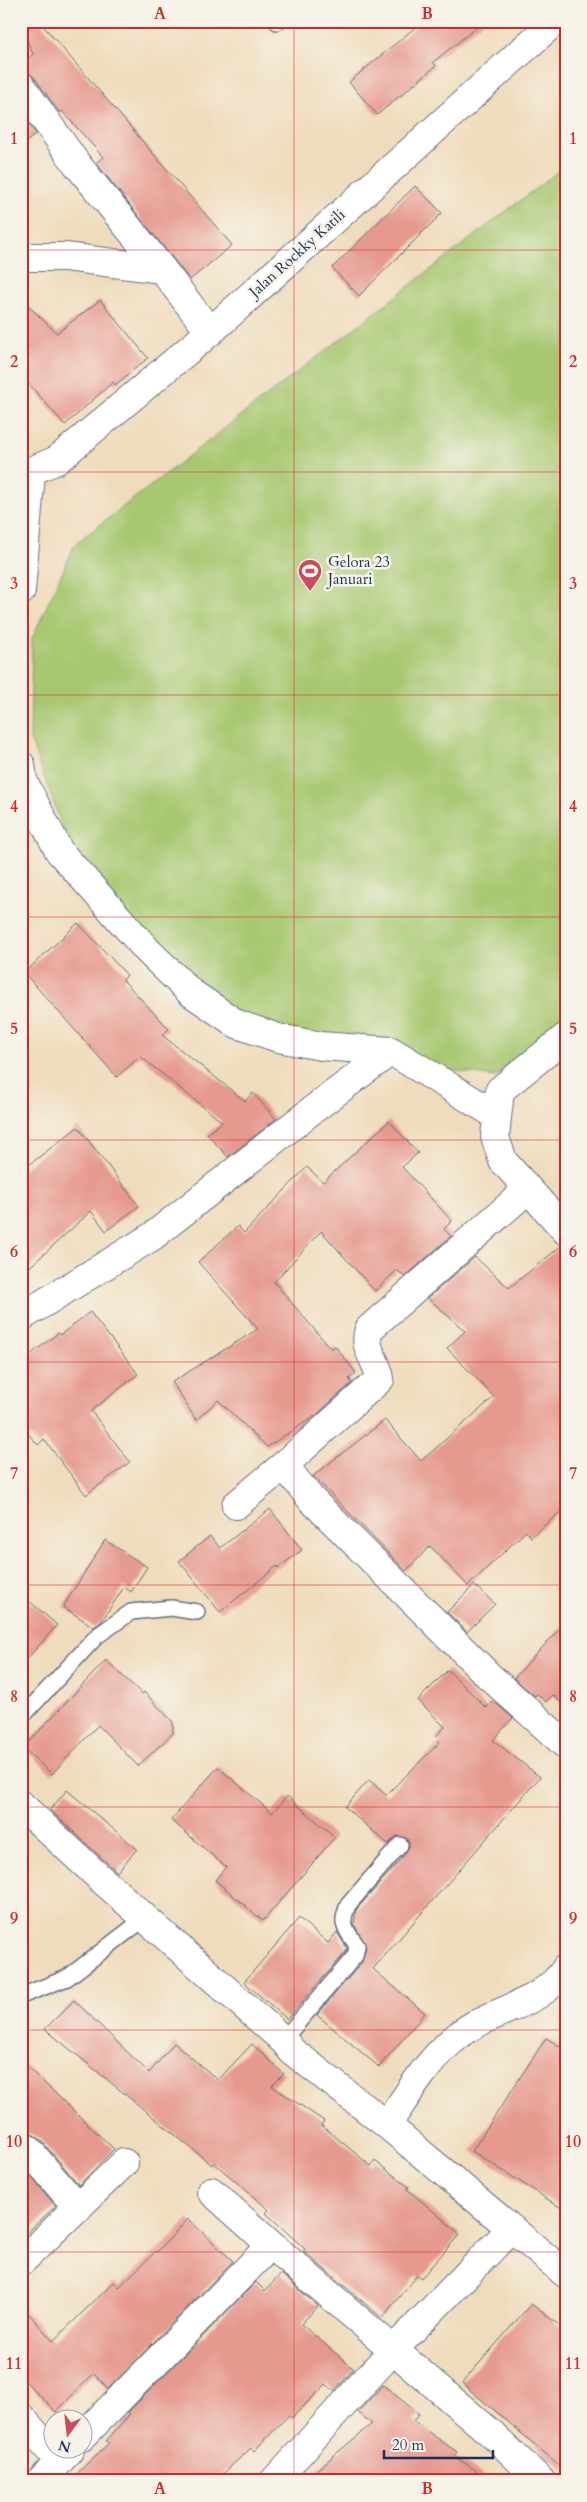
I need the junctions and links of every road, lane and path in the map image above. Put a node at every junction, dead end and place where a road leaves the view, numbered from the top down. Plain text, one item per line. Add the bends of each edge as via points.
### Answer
1 (546, 24) edge
2 (21, 86) edge
3 (21, 257) edge
4 (162, 269) junction
5 (210, 332) junction
6 (26, 474) edge
7 (22, 583) edge
8 (21, 765) edge
9 (566, 1037) edge
10 (391, 1051) junction
11 (496, 1115) junction
12 (527, 1190) junction
13 (566, 1231) edge
14 (21, 1317) edge
15 (284, 1465) junction
16 (236, 1505) dead end
17 (197, 1612) dead end
18 (21, 1718) edge
19 (566, 1746) edge
20 (21, 1805) edge
21 (400, 1844) dead end
22 (145, 1918) junction
23 (566, 1968) edge
24 (21, 1996) edge
25 (283, 2040) junction
26 (387, 2125) junction
27 (21, 2147) edge
28 (124, 2163) dead end
29 (211, 2191) dead end
30 (78, 2208) junction
31 (511, 2229) junction
32 (270, 2244) junction
33 (21, 2262) edge
34 (566, 2274) edge
35 (393, 2350) junction
36 (21, 2417) edge
37 (92, 2427) edge
38 (51, 2470) edge
39 (282, 2478) edge
40 (541, 2481) edge

1 - 5 street, Jalan Rockky Katili
2 - 4 street via 76,163
3 - 4 street via 82,258
4 - 5 street
5 - 6 street, Jalan Rockky Katili via 57,460
6 - 7 street
8 - 10 street via 23,781 59,852 148,951 190,992 237,1024 278,1038 321,1046
9 - 11 street via 500,1090
10 - 11 street
10 - 14 street via 153,1236
11 - 12 street via 495,1137 503,1161
12 - 13 street
12 - 15 street via 369,1329 365,1340 379,1368 380,1379
15 - 16 street
15 - 19 street via 311,1499 489,1676
17 - 18 lane via 171,1608 131,1612 97,1636
20 - 22 street
21 - 25 lane via 348,1905 343,1927 357,1946 355,1956
22 - 24 lane via 67,1978
22 - 25 street
23 - 26 street via 561,1976 532,1999 460,2034 432,2059
25 - 26 street via 292,2051
26 - 31 street
27 - 30 street via 28,2149
28 - 30 street
29 - 32 street
30 - 33 street
31 - 34 street
31 - 35 street
32 - 35 street
32 - 37 street
35 - 39 street
35 - 40 street via 493,2435
36 - 38 street

